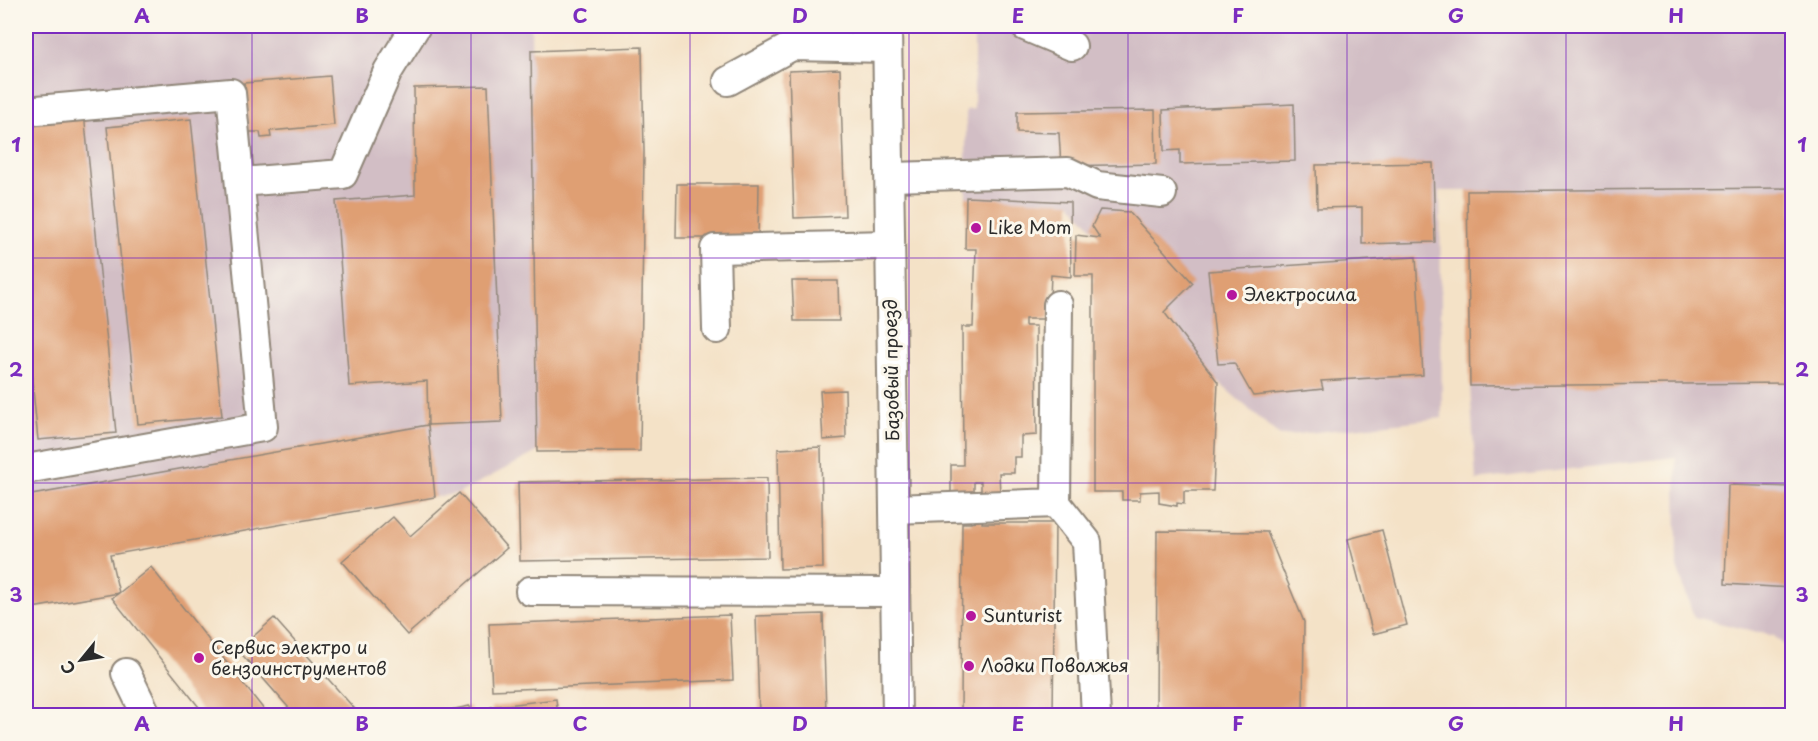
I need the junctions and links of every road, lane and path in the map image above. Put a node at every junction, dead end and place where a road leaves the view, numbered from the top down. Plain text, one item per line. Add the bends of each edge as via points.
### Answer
1 (416, 26) edge
2 (1025, 26) edge
3 (887, 37) edge
4 (1072, 46) dead end
5 (728, 81) dead end
6 (26, 111) edge
7 (891, 177) junction
8 (241, 182) junction
9 (1162, 193) dead end
10 (890, 245) junction
11 (1058, 305) dead end
12 (717, 329) dead end
13 (26, 470) edge
14 (1056, 503) junction
15 (894, 509) junction
16 (530, 591) dead end
17 (895, 592) junction
18 (126, 673) dead end
19 (147, 716) edge
20 (897, 716) edge
21 (1096, 716) edge

1 - 8 street via 388,71 343,174
2 - 4 street
3 - 5 street via 792,46
3 - 7 street, Базовый проезд
6 - 8 street via 231,93
7 - 9 street via 1068,172 1097,186
7 - 10 street, Базовый проезд
8 - 13 street via 263,427
10 - 12 street via 715,249
10 - 15 street, Базовый проезд
11 - 14 street
14 - 15 street
14 - 21 street via 1087,542
15 - 17 street, Базовый проезд
16 - 17 street
17 - 20 street, Базовый проезд
18 - 19 street

